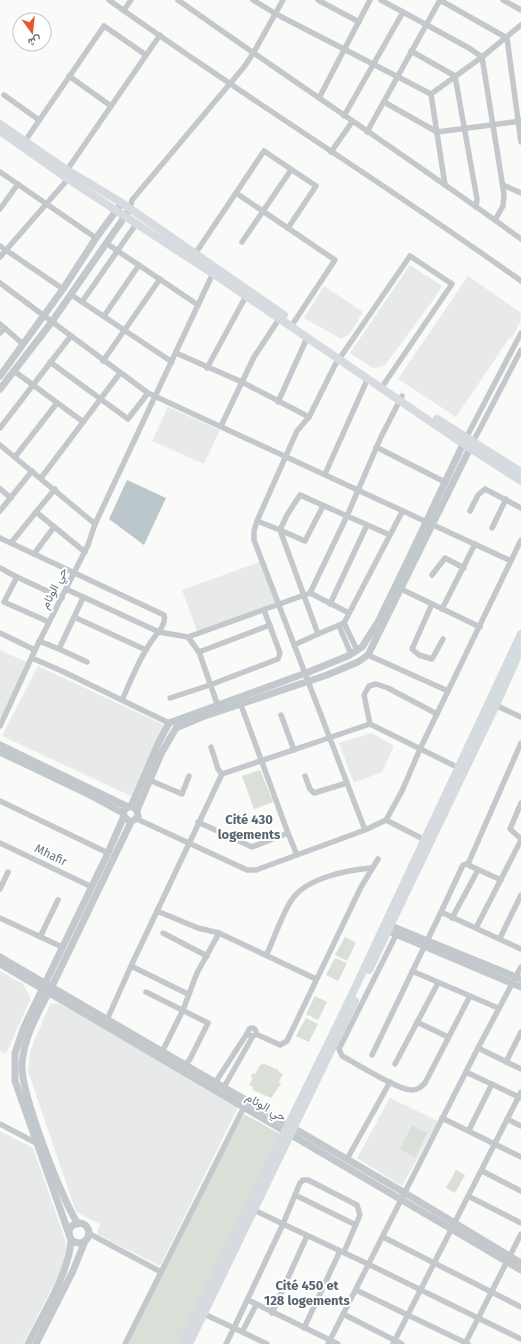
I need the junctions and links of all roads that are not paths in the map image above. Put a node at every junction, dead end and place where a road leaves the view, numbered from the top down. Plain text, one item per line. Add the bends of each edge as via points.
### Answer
1 (109, 0) edge
2 (131, 0) edge
3 (178, 0) edge
4 (253, 0) edge
5 (283, 0) edge
6 (318, 0) edge
7 (370, 0) edge
8 (381, 0) edge
9 (440, 0) edge
10 (503, 0) edge
11 (124, 10) junction
12 (521, 10) edge
13 (403, 12) junction
14 (276, 14) junction
15 (358, 22) junction
16 (426, 24) junction
17 (521, 25) edge
18 (160, 35) junction
19 (507, 38) junction
20 (345, 49) junction
21 (411, 51) junction
22 (254, 52) junction
23 (146, 55) junction
24 (482, 57) junction
25 (373, 64) junction
26 (69, 76) junction
27 (455, 76) junction
28 (397, 77) junction
29 (230, 83) junction
30 (431, 94) junction
31 (4, 95) dead end
32 (320, 98) junction
33 (384, 102) junction
34 (111, 106) junction
35 (344, 116) junction
36 (39, 120) junction
37 (519, 121) edge
38 (352, 122) junction
39 (0, 124) edge
40 (493, 125) junction
41 (464, 129) junction
42 (0, 131) edge
43 (367, 132) junction
44 (437, 132) junction
45 (25, 141) junction
46 (521, 142) edge
47 (331, 152) junction
48 (291, 170) junction
49 (0, 172) edge
50 (69, 174) junction
51 (18, 184) junction
52 (445, 185) junction
53 (503, 186) junction
54 (236, 193) junction
55 (521, 193) edge
56 (132, 200) junction
57 (122, 203) junction
58 (46, 204) junction
59 (476, 207) junction
60 (0, 209) edge
61 (130, 209) junction
62 (117, 211) junction
63 (262, 211) junction
64 (124, 216) junction
65 (495, 220) junction
66 (136, 224) junction
67 (288, 228) junction
68 (96, 238) junction
69 (521, 239) edge
70 (242, 242) dead end
71 (106, 243) junction
72 (0, 246) edge
73 (6, 250) junction
74 (117, 251) junction
75 (195, 254) junction
76 (0, 257) edge
77 (139, 265) junction
78 (214, 271) junction
79 (160, 279) junction
80 (521, 281) edge
81 (0, 283) edge
82 (63, 289) junction
83 (70, 294) junction
84 (246, 296) junction
85 (82, 302) junction
86 (198, 305) junction
87 (104, 316) junction
88 (280, 316) junction
89 (43, 317) junction
90 (294, 322) junction
91 (51, 323) junction
92 (2, 326) edge
93 (125, 331) junction
94 (0, 333) edge
95 (521, 333) edge
96 (70, 337) junction
97 (307, 338) junction
98 (23, 344) junction
99 (521, 350) edge
100 (176, 353) junction
101 (341, 357) junction
102 (103, 361) junction
103 (50, 362) junction
104 (172, 362) junction
105 (207, 368) junction
106 (14, 371) junction
107 (120, 373) junction
108 (0, 376) edge
109 (368, 378) junction
110 (242, 382) junction
111 (32, 384) junction
112 (384, 384) junction
113 (0, 389) edge
114 (148, 393) junction
115 (155, 397) junction
116 (100, 398) junction
117 (401, 398) junction
118 (278, 402) junction
119 (58, 403) junction
120 (309, 416) junction
121 (82, 421) junction
122 (221, 426) junction
123 (0, 428) edge
124 (468, 443) junction
125 (0, 444) edge
126 (376, 447) junction
127 (285, 456) junction
128 (15, 457) junction
129 (32, 471) junction
130 (521, 472) edge
131 (325, 474) junction
132 (41, 478) junction
133 (521, 481) edge
134 (445, 482) junction
135 (0, 489) edge
136 (55, 489) junction
137 (358, 491) junction
138 (11, 498) junction
139 (506, 499) junction
140 (323, 506) junction
141 (521, 508) edge
142 (0, 511) edge
143 (470, 511) dead end
144 (36, 512) junction
145 (402, 512) junction
146 (347, 516) junction
147 (256, 521) junction
148 (95, 524) junction
149 (429, 524) junction
150 (367, 525) junction
151 (54, 528) junction
152 (492, 528) dead end
153 (280, 530) junction
154 (390, 535) junction
155 (0, 538) edge
156 (521, 540) edge
157 (11, 543) junction
158 (475, 544) junction
159 (85, 552) junction
160 (34, 554) junction
161 (511, 562) junction
162 (0, 568) edge
163 (464, 568) junction
164 (74, 574) junction
165 (432, 575) dead end
166 (17, 577) junction
167 (66, 588) junction
168 (401, 589) junction
169 (307, 594) junction
170 (62, 598) junction
171 (83, 598) junction
172 (2, 600) edge
173 (279, 604) junction
174 (330, 604) junction
175 (432, 604) junction
176 (442, 609) junction
177 (264, 610) junction
178 (349, 614) junction
179 (74, 617) junction
180 (49, 622) junction
181 (341, 624) junction
182 (270, 625) junction
183 (480, 627) junction
184 (159, 632) junction
185 (0, 633) edge
186 (318, 634) junction
187 (521, 634) edge
188 (188, 637) junction
189 (443, 639) dead end
190 (39, 641) junction
191 (294, 644) junction
192 (58, 648) junction
193 (35, 650) junction
194 (146, 650) junction
195 (199, 652) junction
196 (354, 652) junction
197 (518, 653) edge
198 (368, 655) junction
199 (32, 658) junction
200 (87, 662) dead end
201 (306, 673) junction
202 (308, 681) junction
203 (210, 685) junction
204 (448, 691) junction
205 (170, 698) dead end
206 (122, 700) junction
207 (493, 704) junction
208 (241, 705) junction
209 (218, 708) junction
210 (437, 714) junction
211 (281, 715) dead end
212 (521, 717) edge
213 (169, 724) junction
214 (370, 724) junction
215 (0, 726) edge
216 (330, 737) junction
217 (521, 743) edge
218 (0, 745) edge
219 (210, 747) dead end
220 (420, 749) junction
221 (294, 750) junction
222 (0, 752) edge
223 (261, 760) junction
224 (462, 769) junction
225 (222, 774) junction
226 (189, 776) dead end
227 (306, 776) dead end
228 (143, 777) junction
229 (151, 781) junction
230 (347, 783) junction
231 (0, 801) edge
232 (521, 803) edge
233 (132, 807) junction
234 (123, 815) junction
235 (134, 820) junction
236 (386, 820) junction
237 (198, 822) junction
238 (365, 830) junction
239 (288, 833) junction
240 (521, 840) edge
241 (427, 842) junction
242 (0, 843) edge
243 (189, 843) junction
244 (108, 853) junction
245 (298, 855) junction
246 (378, 859) dead end
247 (468, 864) junction
248 (371, 868) junction
249 (478, 870) junction
250 (8, 872) dead end
251 (501, 880) junction
252 (92, 887) junction
253 (0, 889) edge
254 (521, 895) edge
255 (58, 900) dead end
256 (157, 911) junction
257 (441, 912) junction
258 (0, 918) edge
259 (452, 918) junction
260 (387, 927) junction
261 (476, 928) junction
262 (163, 933) dead end
263 (219, 933) junction
264 (396, 935) junction
265 (40, 937) junction
266 (500, 938) junction
267 (426, 944) junction
268 (62, 947) junction
269 (521, 949) edge
270 (267, 954) junction
271 (207, 956) junction
272 (0, 957) edge
273 (0, 964) edge
274 (130, 966) junction
275 (521, 967) edge
276 (412, 971) junction
277 (316, 979) junction
278 (516, 980) edge
279 (438, 983) junction
280 (521, 987) edge
281 (47, 988) junction
282 (146, 992) dead end
283 (188, 994) junction
284 (470, 996) junction
285 (498, 1008) junction
286 (183, 1010) junction
287 (417, 1022) junction
288 (106, 1023) junction
289 (521, 1032) edge
290 (254, 1035) junction
291 (448, 1037) junction
292 (478, 1048) junction
293 (161, 1055) junction
294 (372, 1055) dead end
295 (506, 1062) junction
296 (395, 1064) dead end
297 (183, 1068) junction
298 (521, 1069) edge
299 (466, 1072) junction
300 (390, 1082) junction
301 (215, 1083) junction
302 (492, 1084) junction
303 (224, 1088) junction
304 (520, 1096) edge
305 (244, 1107) junction
306 (442, 1118) junction
307 (507, 1119) junction
308 (0, 1124) edge
309 (521, 1126) edge
310 (289, 1129) junction
311 (469, 1130) junction
312 (36, 1143) junction
313 (495, 1144) junction
314 (521, 1157) edge
315 (347, 1159) junction
316 (482, 1171) junction
317 (521, 1191) edge
318 (295, 1195) junction
319 (404, 1196) junction
320 (468, 1196) junction
321 (254, 1210) junction
322 (521, 1223) edge
323 (78, 1224) junction
324 (283, 1224) junction
325 (356, 1224) junction
326 (453, 1226) junction
327 (88, 1233) junction
328 (521, 1234) edge
329 (307, 1236) junction
330 (70, 1237) junction
331 (383, 1237) junction
332 (85, 1241) junction
333 (342, 1252) junction
334 (509, 1259) junction
335 (521, 1263) edge
336 (368, 1264) junction
337 (434, 1264) junction
338 (521, 1270) edge
339 (161, 1272) junction
340 (421, 1289) junction
341 (356, 1290) junction
342 (492, 1292) junction
343 (248, 1300) junction
344 (256, 1305) junction
345 (521, 1307) edge
346 (272, 1313) junction
347 (204, 1314) junction
348 (343, 1314) junction
349 (409, 1315) junction
350 (479, 1318) junction
351 (234, 1328) junction
352 (304, 1328) junction
353 (242, 1332) junction
354 (521, 1340) edge
355 (329, 1342) edge
356 (394, 1342) edge
357 (28, 1344) edge
358 (36, 1344) edge
359 (125, 1344) edge
360 (181, 1344) edge
361 (189, 1344) edge
362 (226, 1344) edge
363 (267, 1344) edge
364 (338, 1344) edge
365 (402, 1344) edge
366 (467, 1344) edge

1 - 11 street
2 - 11 street
3 - 22 street
4 - 14 street
5 - 14 street
6 - 15 street
7 - 15 street
8 - 13 street
9 - 16 street
9 - 19 street
10 - 12 street
11 - 18 street
13 - 16 street
13 - 25 street
14 - 20 street
14 - 22 street
15 - 20 street
16 - 21 street
16 - 24 street
17 - 19 street
18 - 23 street
18 - 29 street
19 - 24 street
19 - 37 street
20 - 25 street
20 - 32 street
21 - 27 street
21 - 28 street
22 - 29 street
22 - 32 street
23 - 26 street via 104,26
23 - 34 street
24 - 27 street
24 - 40 street
25 - 28 street
25 - 35 street
26 - 34 street
26 - 36 street
27 - 30 street
27 - 41 street
28 - 30 street
28 - 33 street
29 - 47 street
29 - 56 street
30 - 44 street
31 - 36 street
32 - 35 street
33 - 43 street
33 - 44 street
34 - 50 street
35 - 38 street
36 - 45 street
37 - 40 street
37 - 46 street
38 - 43 street
38 - 47 street
39 - 45 main road
40 - 41 street
40 - 53 street
41 - 44 street
41 - 59 street via 477,199
42 - 50 main road
43 - 52 street
44 - 52 street
45 - 50 main road
47 - 80 street
48 - 54 street via 264,151
48 - 63 street
48 - 67 street via 316,186
49 - 51 street
50 - 57 main road
50 - 58 street
50 - 62 main road
51 - 58 street
51 - 60 street
52 - 59 street
53 - 55 street
53 - 65 street via 503,206
54 - 63 street
54 - 75 street
56 - 57 street
56 - 61 street
57 - 61 main road
57 - 62 street
58 - 68 street
58 - 73 street
59 - 65 street
61 - 64 street
61 - 75 main road
62 - 64 main road
62 - 68 street
63 - 67 street
63 - 70 street
64 - 66 main road
64 - 71 street
65 - 69 street
66 - 74 street
66 - 78 main road
67 - 90 street via 335,260
68 - 82 street
71 - 74 street
71 - 83 street
72 - 73 street
73 - 76 street
73 - 82 street
74 - 77 street
74 - 85 street
75 - 78 main road
77 - 79 street
77 - 87 street
78 - 84 main road
78 - 86 street, حي الوئام
78 - 88 main road
79 - 86 street
79 - 93 street
81 - 89 street
82 - 89 street
83 - 85 street
83 - 91 street
84 - 88 main road
84 - 105 street
85 - 87 street
86 - 100 street, حي الوئام
87 - 93 street
88 - 90 main road
88 - 97 main road
88 - 110 street via 254,357
89 - 91 street
89 - 98 street
90 - 101 main road
91 - 96 street
91 - 106 street
92 - 94 street
92 - 98 street
93 - 102 street
93 - 104 street
95 - 124 street
96 - 102 street
96 - 103 street
97 - 101 main road
97 - 118 street
98 - 108 street
99 - 124 street
100 - 104 street, حي الوئام
100 - 105 street
101 - 109 main road
101 - 112 main road
101 - 112 street via 410,256 452,284
101 - 120 street
102 - 107 street
103 - 111 street
103 - 116 street
104 - 115 street, حي الوئام
105 - 110 street
106 - 111 street
106 - 113 street
107 - 114 street
107 - 116 street
109 - 117 main road
109 - 131 street
110 - 118 street
110 - 122 street
111 - 119 street
111 - 123 street
112 - 117 main road
114 - 115 street
114 - 116 street via 128,419
115 - 122 street
115 - 148 street, حي الوئام
116 - 121 street
117 - 124 main road
117 - 126 street
118 - 120 street
119 - 121 street
119 - 128 street
120 - 127 street via 297,431
121 - 132 street
122 - 127 street
124 - 130 main road
124 - 133 main road
124 - 134 street
124 - 149 street
125 - 128 street
126 - 134 street
126 - 137 street
127 - 131 street
127 - 147 street
128 - 129 street
129 - 132 street
129 - 138 street
131 - 137 street
132 - 136 street
134 - 149 street
135 - 138 street
136 - 144 street
136 - 148 street
137 - 145 street
137 - 146 street
138 - 142 street
139 - 141 street
139 - 143 street via 485,489 481,490
139 - 152 street
140 - 146 street
140 - 153 street via 300,495
140 - 153 street via 305,541
144 - 151 street
144 - 157 street
145 - 149 street
145 - 154 street
146 - 150 street
146 - 169 street
147 - 153 street
147 - 173 street via 254,540
148 - 159 street, حي الوئام
149 - 158 street
149 - 168 street
149 - 196 street via 378,622 362,646
150 - 154 street
150 - 174 street
151 - 159 street
151 - 160 street
153 - 169 street
154 - 178 street
155 - 157 street
156 - 161 street
157 - 160 street
158 - 161 street
158 - 163 street
159 - 164 street, حي الوئام
160 - 164 street
161 - 183 street
162 - 166 street
163 - 165 street via 445,558
163 - 176 street
164 - 167 street, حي الوئام
164 - 184 street via 164,615
166 - 170 street
166 - 172 street
167 - 170 street, حي الوئام
167 - 171 street
168 - 175 street
168 - 198 street
169 - 173 street
169 - 174 street
169 - 186 street
170 - 180 street, حي الوئام
171 - 179 street
171 - 184 street
172 - 180 street
173 - 177 street
173 - 191 street
174 - 178 street
175 - 176 street
175 - 189 street via 412,648 419,655 432,659
176 - 183 street
177 - 182 street
177 - 188 street
178 - 181 street
179 - 192 street
179 - 194 street
180 - 190 street, حي الوئام
181 - 186 street
181 - 196 street
182 - 195 street
182 - 203 street via 280,653 278,659
183 - 204 street
184 - 188 street
184 - 194 street
185 - 193 street
186 - 191 street
187 - 197 main road
188 - 195 street
190 - 192 street
190 - 193 street, حي الوئام
191 - 201 street
192 - 200 street
193 - 199 street, حي الوئام
194 - 206 street
195 - 203 street
196 - 201 street
197 - 207 main road
198 - 202 street via 358,662
198 - 204 street
199 - 206 street
199 - 215 street, حي الوئام
201 - 202 street
201 - 209 street
202 - 208 street
202 - 216 street
203 - 205 street
203 - 209 street
204 - 210 street
206 - 213 street
207 - 212 street
207 - 224 main road
208 - 209 street
208 - 223 street
209 - 213 street
209 - 229 street via 176,728 161,754
210 - 214 street via 376,684 369,686 364,695
210 - 220 street
211 - 221 street
213 - 228 street
214 - 216 street
214 - 220 street
216 - 221 street
216 - 230 street
217 - 247 street
218 - 233 street
219 - 225 street via 218,770
220 - 224 street
220 - 236 street
221 - 223 street
222 - 234 street via 86,793
223 - 225 street
223 - 239 street
224 - 241 main road
225 - 237 street
226 - 229 street via 182,794
227 - 230 street via 314,793
228 - 229 street
228 - 233 street
229 - 233 street
230 - 238 street
231 - 244 street
232 - 240 street via 510,829
233 - 234 street
233 - 235 street via 139,814
234 - 235 street
234 - 244 street
235 - 243 street
235 - 281 street
236 - 238 street
236 - 241 street
237 - 239 street via 252,847
237 - 243 street
238 - 245 street
239 - 245 street
240 - 251 street
241 - 260 main road
242 - 252 street, Mhafir
243 - 245 street via 246,870 256,870
243 - 256 street
244 - 252 street
246 - 248 street
247 - 249 street
247 - 257 street via 463,865
248 - 270 street via 338,874 301,890 292,899
248 - 277 street
249 - 251 street
249 - 259 street
250 - 253 street
251 - 261 street
252 - 268 street
254 - 266 street
255 - 265 street
256 - 263 street via 198,928
256 - 274 street
257 - 259 street
257 - 267 street
258 - 265 street
259 - 261 street
260 - 264 street
260 - 267 street
260 - 310 main road
261 - 266 street
262 - 271 street
263 - 270 street
263 - 271 street
264 - 267 street
264 - 300 street via 339,1049 342,1056
265 - 268 street
266 - 269 street
267 - 276 street
267 - 278 street
268 - 281 street
270 - 277 street
271 - 283 street
272 - 281 street, حي الوئام
273 - 281 street, حي الوئام
274 - 283 street
274 - 288 street
275 - 278 street
276 - 279 street
276 - 294 street
277 - 290 street via 284,1044 276,1044
278 - 280 street
278 - 285 street
279 - 284 street
279 - 287 street
281 - 288 street, حي الوئام
281 - 312 street via 19,1040 14,1067 15,1081
281 - 323 street via 26,1042 22,1063 23,1080 63,1193
282 - 286 street
283 - 286 street
284 - 285 street
284 - 291 street
285 - 292 street
286 - 293 street
286 - 297 street via 208,1023
287 - 291 street
287 - 296 street
288 - 293 street, حي الوئام
289 - 295 street
290 - 301 street via 254,1028 250,1028
290 - 303 street
291 - 300 street via 419,1089 411,1091
292 - 295 street
292 - 299 street
293 - 297 street, حي الوئام
295 - 298 street
297 - 301 street, حي الوئام
297 - 305 street, حي الوئام
299 - 302 street
299 - 306 street
300 - 315 street
301 - 303 street, حي الوئام
302 - 304 street
302 - 311 street
303 - 310 street, حي الوئام
304 - 307 street
305 - 310 street, حي الوئام
305 - 339 street
306 - 311 street
306 - 319 street
307 - 309 street
307 - 313 street
308 - 312 street
310 - 315 street, حي الوئام
310 - 319 street, حي الوئام
310 - 321 main road
310 - 360 main road
311 - 313 street
312 - 330 street
313 - 314 street
313 - 316 street
315 - 319 street, حي الوئام
316 - 317 street
316 - 320 street
318 - 324 street
318 - 325 street
318 - 325 street via 300,1183 308,1180 357,1205 360,1215
319 - 326 street, حي الوئام
319 - 331 street
320 - 322 street
320 - 326 street
321 - 324 street
321 - 347 main road
323 - 327 street via 86,1227
323 - 330 street via 72,1226
324 - 329 street
324 - 343 street
325 - 333 street
326 - 334 street, حي الوئام
326 - 337 street
327 - 332 street
327 - 339 street
328 - 334 street
329 - 333 street
329 - 346 street
330 - 332 street via 76,1243
330 - 357 street via 70,1254 66,1268
331 - 336 street
331 - 337 street
332 - 358 street via 73,1271
333 - 336 street
333 - 352 street
334 - 335 street, حي الوئام
334 - 338 street, حي الوئام
334 - 342 street
336 - 340 street
336 - 341 street
337 - 340 street
337 - 342 street
339 - 359 street
340 - 349 street
340 - 350 street
341 - 348 street
341 - 349 street
342 - 345 street
342 - 350 street
343 - 344 street
343 - 351 street
344 - 346 street
344 - 353 street
346 - 352 street
347 - 351 street
347 - 361 main road
348 - 355 street
348 - 356 street
349 - 356 street
349 - 366 street
350 - 354 street
350 - 366 street
351 - 353 street
351 - 362 street
352 - 355 street
353 - 363 street
355 - 364 street
356 - 365 street

